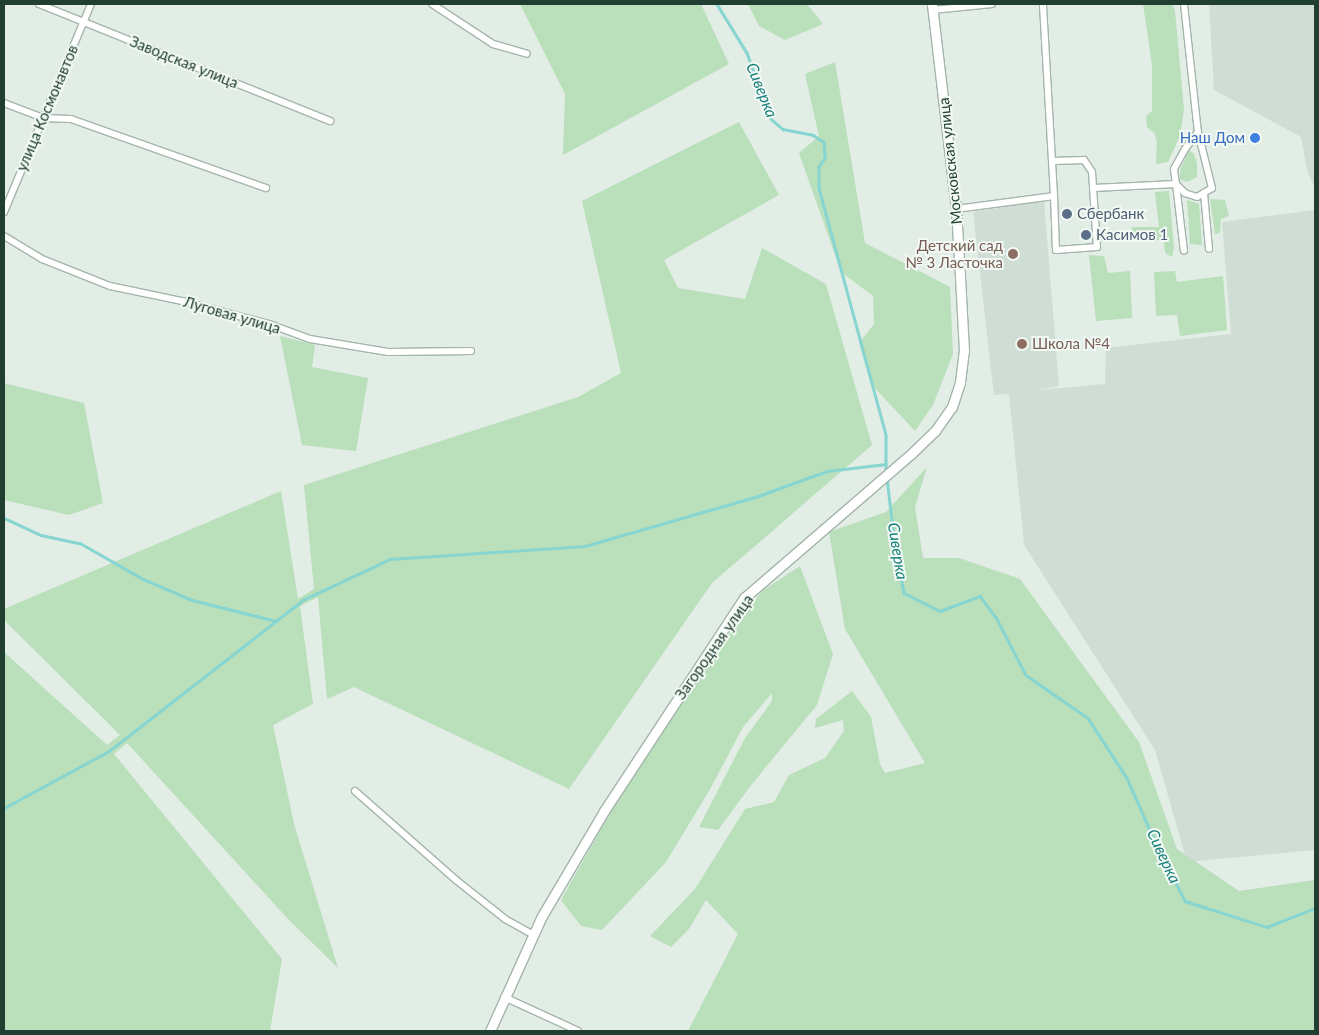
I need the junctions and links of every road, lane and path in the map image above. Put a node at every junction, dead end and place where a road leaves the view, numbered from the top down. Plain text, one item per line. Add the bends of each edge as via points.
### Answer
1 (39, 4) edge
2 (91, 4) edge
3 (432, 4) edge
4 (992, 4) edge
5 (1043, 4) edge
6 (1184, 4) edge
7 (932, 7) edge
8 (83, 22) junction
9 (527, 54) dead end
10 (4, 103) edge
11 (43, 118) junction
12 (330, 120) dead end
13 (1198, 132) junction
14 (1052, 161) junction
15 (1176, 184) junction
16 (266, 188) dead end
17 (1093, 188) junction
18 (1204, 193) junction
19 (1054, 196) junction
20 (956, 209) junction
21 (4, 212) edge
22 (4, 236) edge
23 (1209, 249) dead end
24 (1184, 251) dead end
25 (471, 351) dead end
26 (952, 407) joint
27 (355, 791) dead end
28 (532, 934) junction
29 (504, 997) junction
30 (490, 1031) edge
31 (578, 1031) edge

1 - 8 street, Заводская улица
2 - 8 street, улица Космонавтов
3 - 9 street via 493,44
4 - 7 street
5 - 14 street
6 - 13 street
7 - 20 main road, Московская улица
8 - 11 street, улица Космонавтов
8 - 12 street, Заводская улица
10 - 11 street
11 - 16 street via 71,119
11 - 21 street, улица Космонавтов
13 - 15 street via 1174,169
13 - 18 street via 1212,188
14 - 17 street via 1084,160 1092,172
14 - 19 street
15 - 17 street
15 - 18 street via 1185,193 1197,197
15 - 24 street
17 - 19 street via 1097,247 1056,250
18 - 23 street
19 - 20 street
20 - 26 main road, Московская улица via 964,351 960,382
22 - 25 street, Луговая улица via 42,259 110,286 182,301 272,325 310,339 388,352
26 - 28 main road, Загородная улица via 935,431 911,454 744,598 604,812
27 - 28 street via 456,880 505,919
28 - 29 main road, Загородная улица
29 - 30 main road, Загородная улица
29 - 31 street

